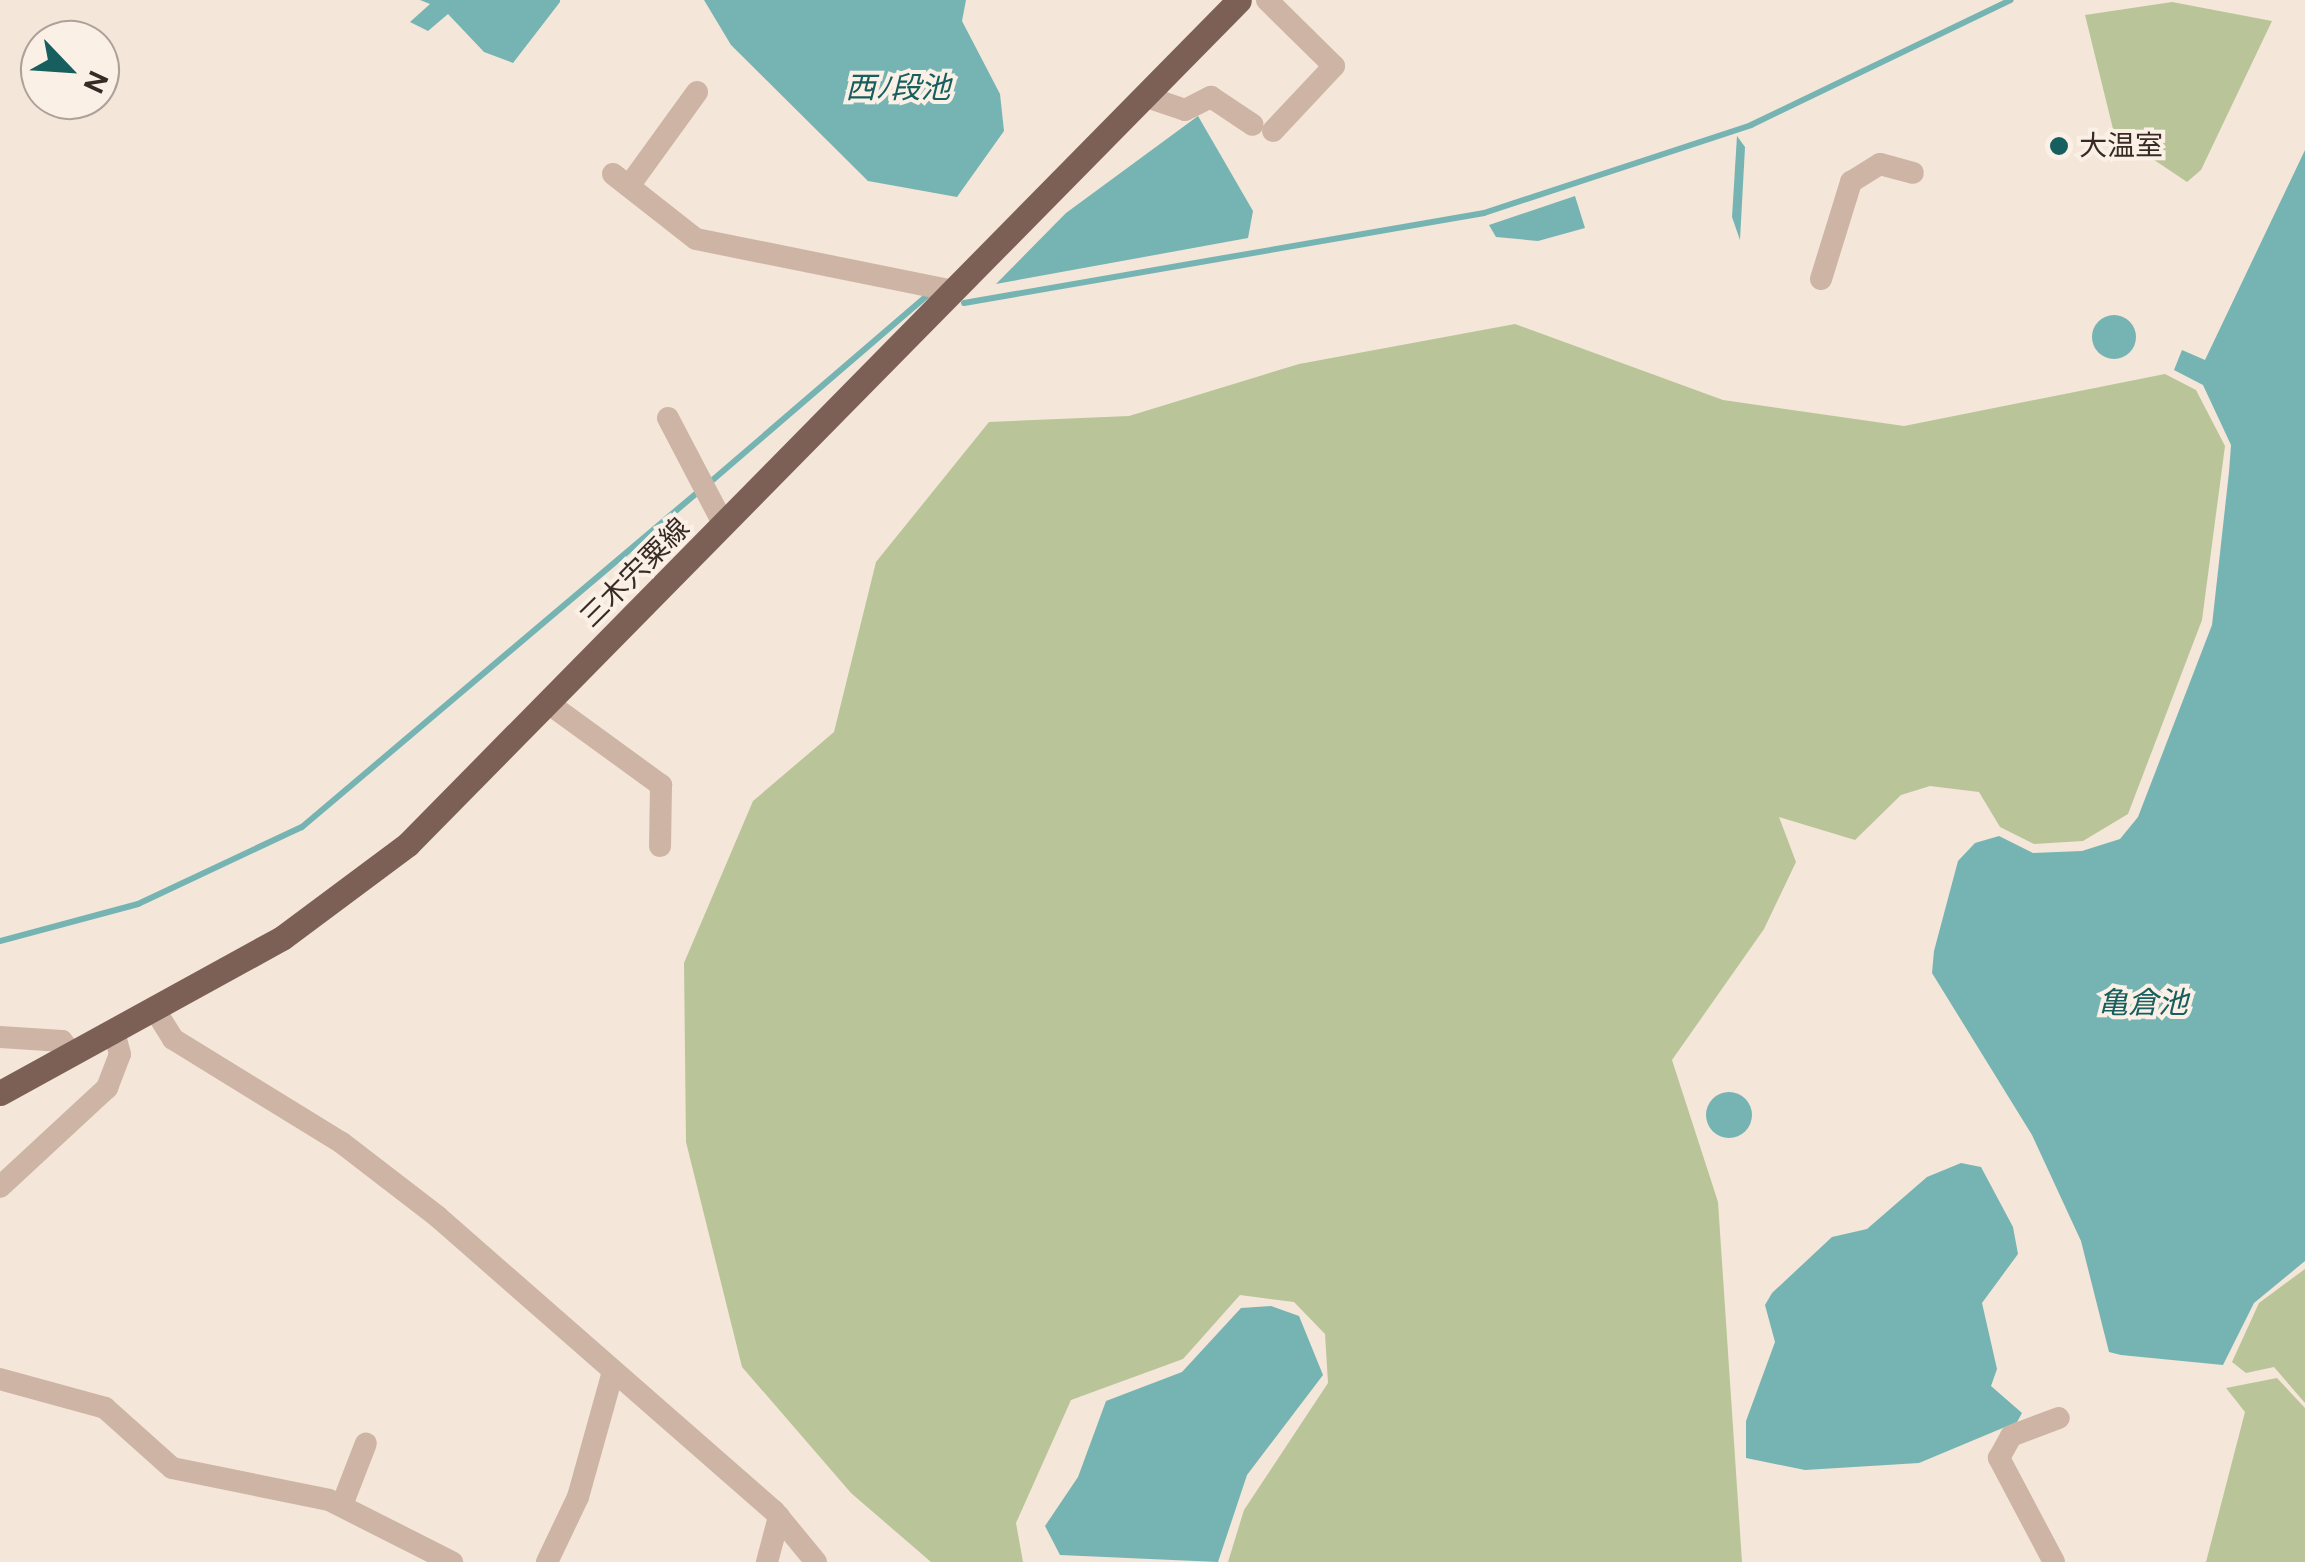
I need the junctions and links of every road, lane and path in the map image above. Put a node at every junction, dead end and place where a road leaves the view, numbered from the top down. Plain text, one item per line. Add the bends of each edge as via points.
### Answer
1 (1239, 0) edge
2 (1267, 0) edge
3 (697, 92) dead end
4 (1146, 97) junction
5 (1913, 174) dead end
6 (1821, 278) dead end
7 (955, 291) junction
8 (668, 418) dead end
9 (724, 525) junction
10 (548, 703) junction
11 (660, 846) dead end
12 (154, 1010) junction
13 (114, 1031) junction
14 (0, 1037) edge
15 (72, 1054) junction
16 (0, 1094) edge
17 (0, 1187) edge
18 (612, 1375) junction
19 (0, 1378) edge
20 (2059, 1418) dead end
21 (366, 1443) dead end
22 (342, 1505) junction
23 (779, 1517) junction
24 (452, 1562) edge
25 (548, 1562) edge
26 (768, 1562) edge
27 (816, 1562) edge
28 (2054, 1562) edge

1 - 4 main road, 三木宍粟線
2 - 4 street via 1334,66 1263,128 1212,97 1169,110
3 - 7 street via 621,180 696,240
4 - 7 main road, 三木宍粟線
5 - 6 street via 1880,164 1851,182
7 - 9 main road, 三木宍粟線
8 - 9 street
9 - 10 main road, 三木宍粟線
10 - 11 street via 661,785
10 - 12 main road, 三木宍粟線 via 408,844 340,898
12 - 13 main road, 三木宍粟線
12 - 18 street via 173,1039 342,1143 438,1217
13 - 15 main road, 三木宍粟線
13 - 17 street via 120,1054 107,1088
14 - 15 street via 62,1042
15 - 16 main road, 三木宍粟線
18 - 23 street
18 - 25 street via 578,1497
19 - 22 street via 105,1408 172,1468
20 - 28 street via 2011,1436 1999,1458
21 - 22 street
22 - 24 street
23 - 26 street
23 - 27 street

